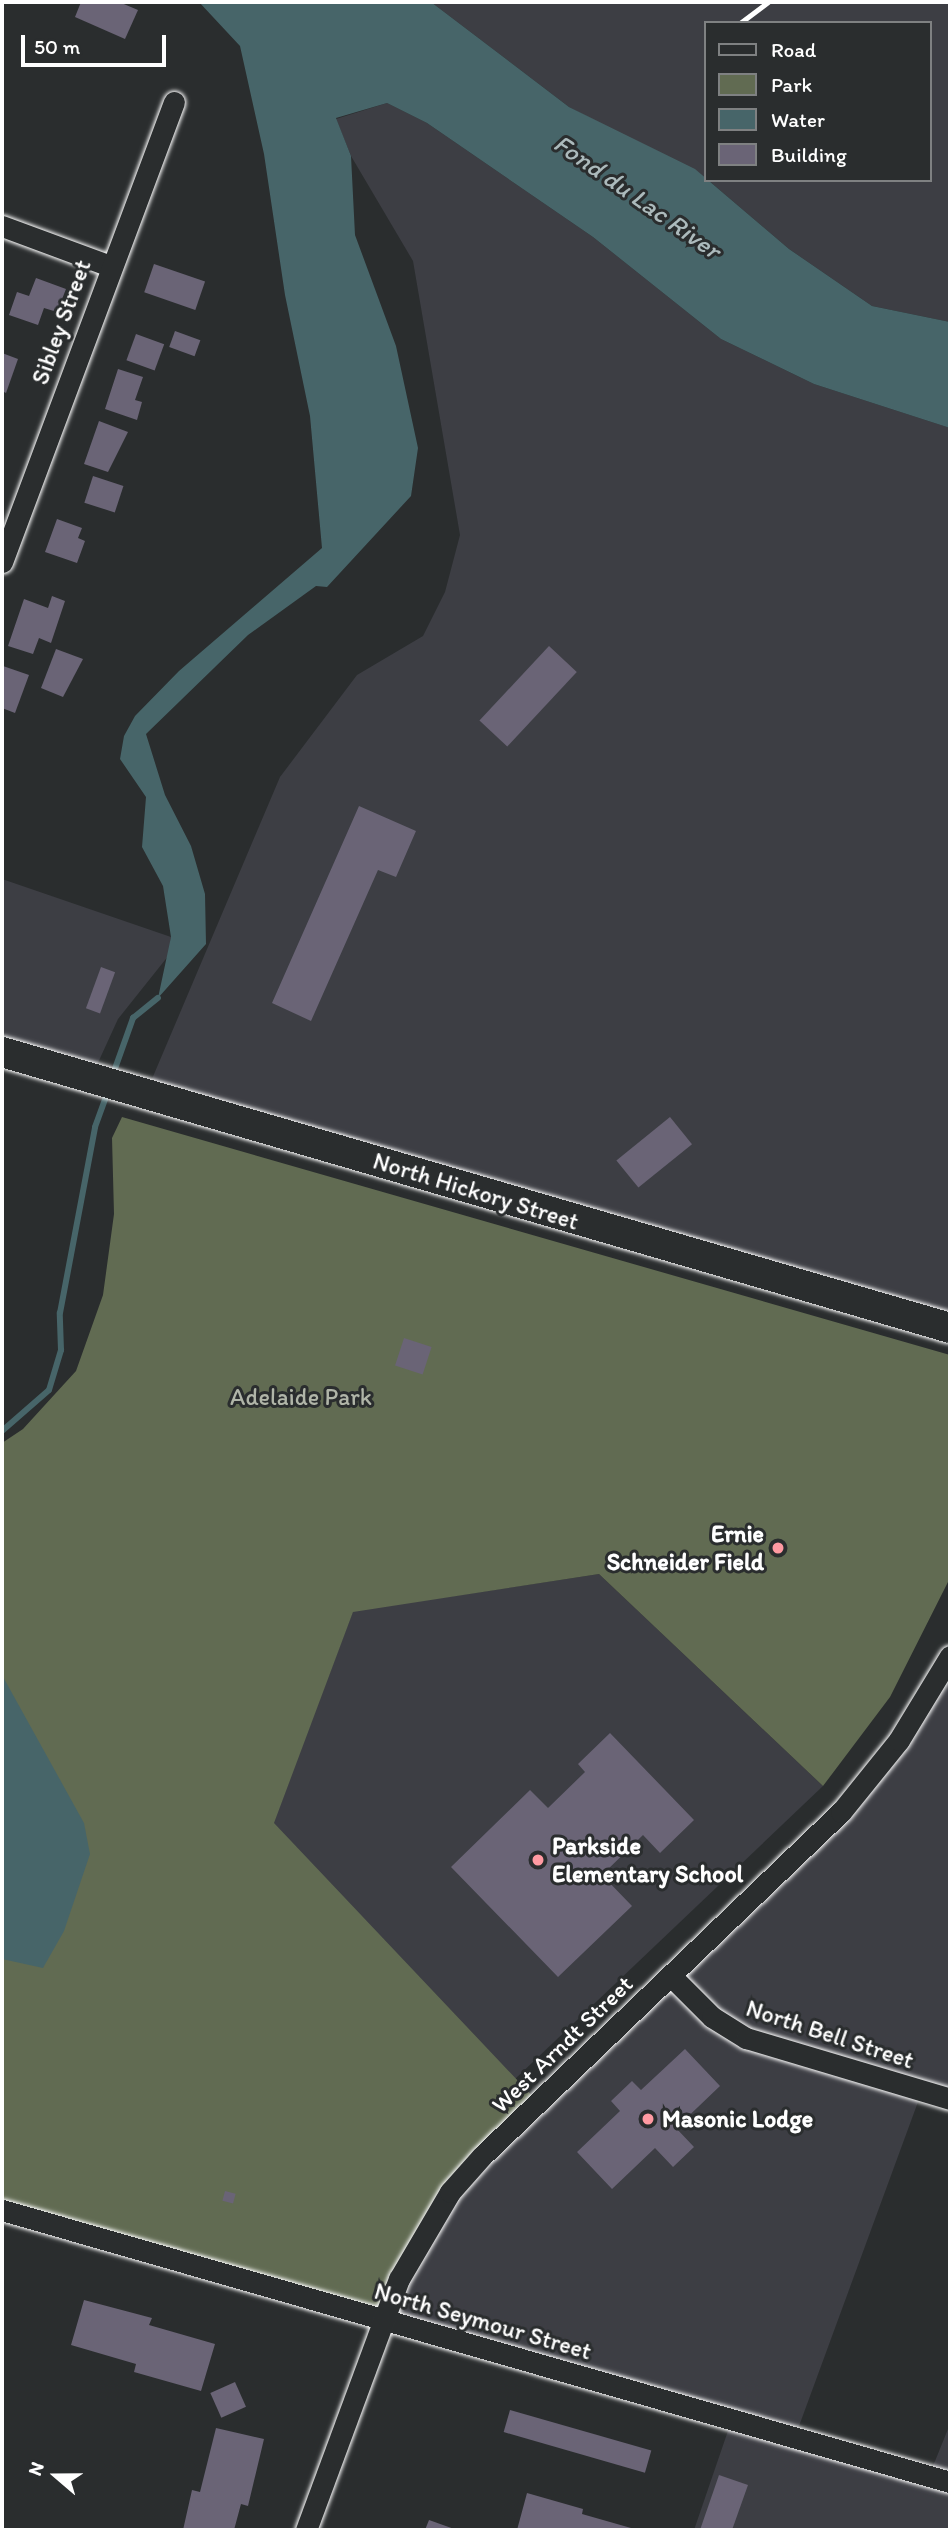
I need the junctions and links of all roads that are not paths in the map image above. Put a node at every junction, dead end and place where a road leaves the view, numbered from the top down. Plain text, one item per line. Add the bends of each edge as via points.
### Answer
1 (174, 102) dead end
2 (2, 226) edge
3 (110, 266) junction
4 (2, 562) edge
5 (2, 1052) edge
6 (950, 1328) edge
7 (950, 1656) edge
8 (671, 1976) junction
9 (950, 2099) edge
10 (2, 2210) edge
11 (384, 2319) junction
12 (950, 2482) edge
13 (306, 2530) edge

1 - 3 street, Sibley Street
2 - 3 street
3 - 4 street, Sibley Street
5 - 6 street, North Hickory Street
7 - 8 street, West Arndt Street via 899,1740 841,1812
8 - 9 street, North Bell Street via 712,2017 746,2038
8 - 11 street, West Arndt Street via 450,2192 413,2250
10 - 11 street, North Seymour Street
11 - 12 street, North Seymour Street
11 - 13 street, West Arndt Street

